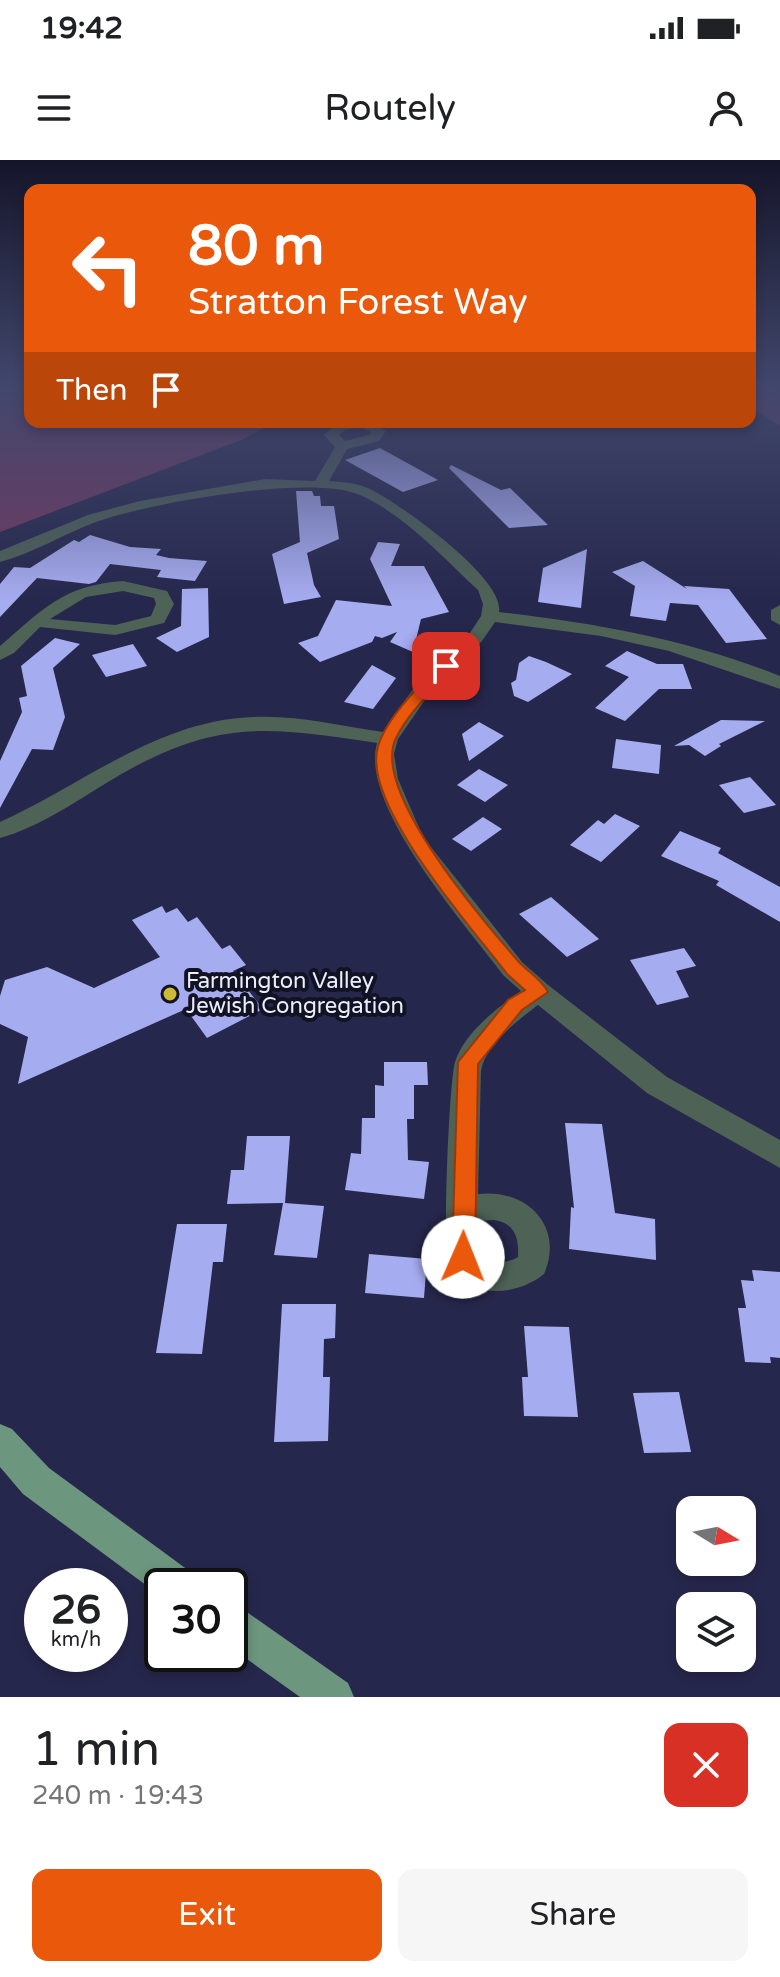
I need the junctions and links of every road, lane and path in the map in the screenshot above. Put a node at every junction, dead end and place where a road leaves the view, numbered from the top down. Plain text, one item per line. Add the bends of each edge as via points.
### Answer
1 (335, 458) edge
2 (321, 483) junction
3 (0, 557) edge
4 (780, 610) edge
5 (490, 616) junction
6 (780, 620) edge
7 (39, 622) junction
8 (0, 655) edge
9 (780, 683) edge
10 (388, 739) junction
11 (0, 831) edge
12 (539, 992) junction
13 (780, 1155) edge
14 (464, 1211) dead end
15 (0, 1441) edge
16 (154, 1568) edge
17 (248, 1637) edge
18 (334, 1697) edge

1 - 2 street
2 - 3 street via 265,483 140,506 59,530
2 - 5 street via 364,491 411,520 485,588 492,604
4 - 6 street
5 - 9 street via 648,637
5 - 10 street via 420,693
7 - 7 street via 56,605 105,589 142,587 161,595 165,604 158,619 134,629
7 - 8 street
10 - 11 street via 258,723 202,730 168,742
10 - 12 street via 388,779 413,839 513,969
12 - 13 street via 657,1085
12 - 14 street via 515,1005 468,1062
15 - 16 main road via 36,1481
17 - 18 main road

